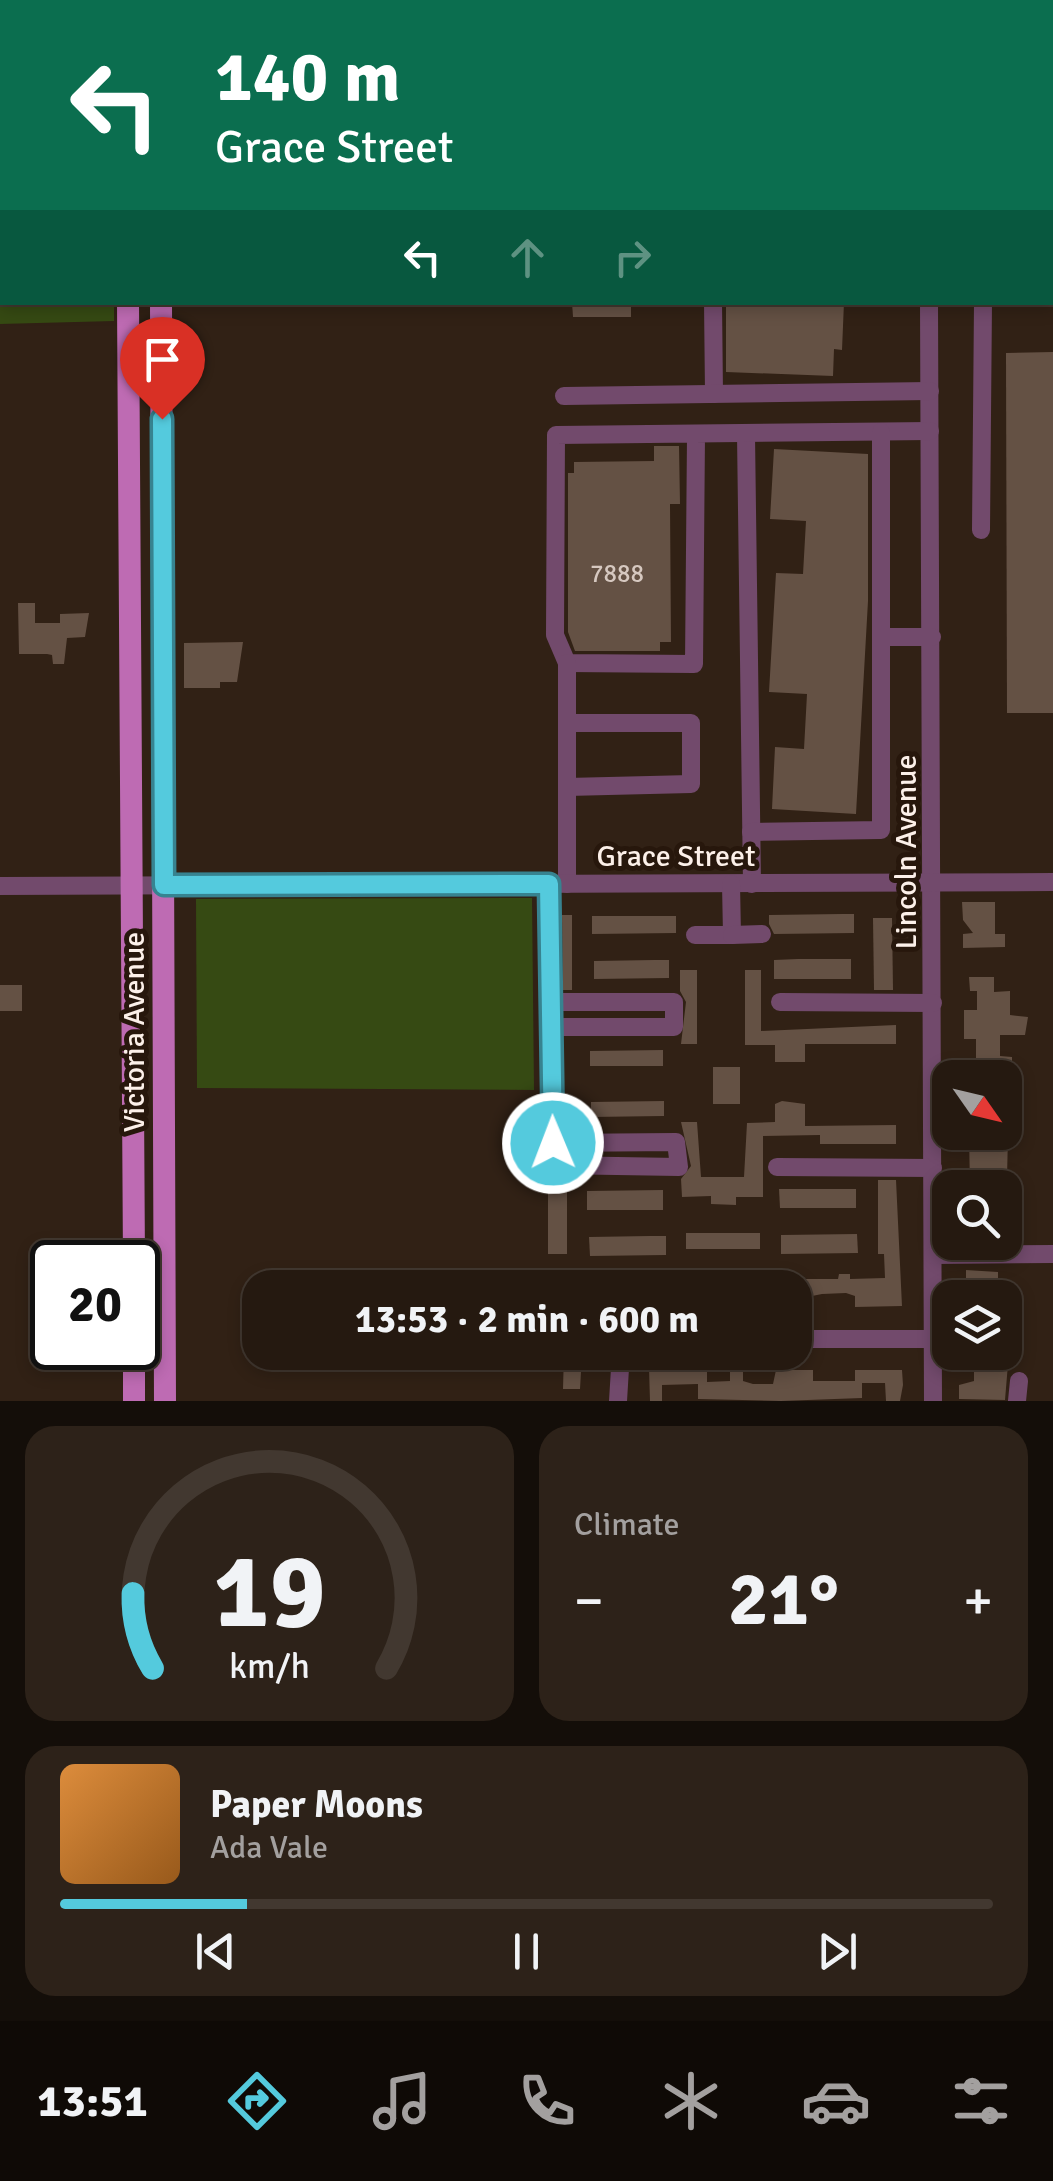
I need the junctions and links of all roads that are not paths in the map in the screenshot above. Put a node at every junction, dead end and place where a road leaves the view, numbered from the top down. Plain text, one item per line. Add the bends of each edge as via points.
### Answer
1 (128, 305) edge
2 (161, 305) edge
3 (713, 305) edge
4 (929, 305) edge
5 (983, 305) edge
6 (930, 391) junction
7 (714, 394) junction
8 (564, 396) dead end
9 (881, 432) junction
10 (930, 432) junction
11 (746, 435) junction
12 (696, 436) junction
13 (982, 530) dead end
14 (881, 637) junction
15 (932, 637) junction
16 (567, 663) junction
17 (567, 723) junction
18 (567, 787) junction
19 (751, 832) junction
20 (1053, 882) edge
21 (558, 884) junction
22 (731, 884) junction
23 (752, 884) junction
24 (934, 884) junction
25 (132, 885) junction
26 (164, 885) junction
27 (0, 886) edge
28 (695, 934) dead end
29 (762, 934) dead end
30 (732, 935) junction
31 (552, 1002) junction
32 (780, 1002) dead end
33 (934, 1003) junction
34 (552, 1027) junction
35 (553, 1143) junction
36 (777, 1167) dead end
37 (933, 1168) joint
38 (134, 1240) edge
39 (1022, 1254) edge
40 (1053, 1254) edge
41 (812, 1339) edge
42 (932, 1339) edge
43 (134, 1370) edge
44 (620, 1370) edge
45 (932, 1370) edge
46 (1019, 1381) dead end
47 (134, 1401) edge
48 (166, 1401) edge
49 (618, 1401) edge
50 (933, 1401) edge
51 (1017, 1401) edge

1 - 25 main road, Victoria Avenue
2 - 26 main road, Victoria Avenue
3 - 7 street
4 - 6 street, Lincoln Avenue
5 - 13 street
6 - 7 street
6 - 10 street, Lincoln Avenue
7 - 8 street
9 - 10 street
9 - 11 street
9 - 14 street
10 - 15 street, Lincoln Avenue
11 - 12 street
11 - 19 street
12 - 16 street via 694,664
12 - 16 street via 556,435 554,634
14 - 15 street
14 - 19 street via 882,830
15 - 24 street, Lincoln Avenue
16 - 17 street
17 - 18 street
17 - 18 street via 691,723 690,784
18 - 21 street
19 - 23 street
20 - 24 street, Grace Street
21 - 22 street, Grace Street
21 - 26 street, Grace Street
21 - 31 street via 550,914
22 - 23 street, Grace Street
22 - 30 street
23 - 24 street, Grace Street
24 - 33 street, Lincoln Avenue
25 - 26 street, Grace Street
25 - 27 street, Grace Street
25 - 38 main road, Victoria Avenue
26 - 48 main road, Victoria Avenue
28 - 30 street
29 - 30 street
31 - 34 street
31 - 34 street via 674,1002 674,1027
32 - 33 street
33 - 37 street, Lincoln Avenue
34 - 35 street
35 - 35 street via 554,1166 679,1166 676,1142
36 - 37 street
39 - 40 street
41 - 42 street
43 - 47 main road
44 - 49 street
45 - 50 street, Lincoln Avenue
46 - 51 street

